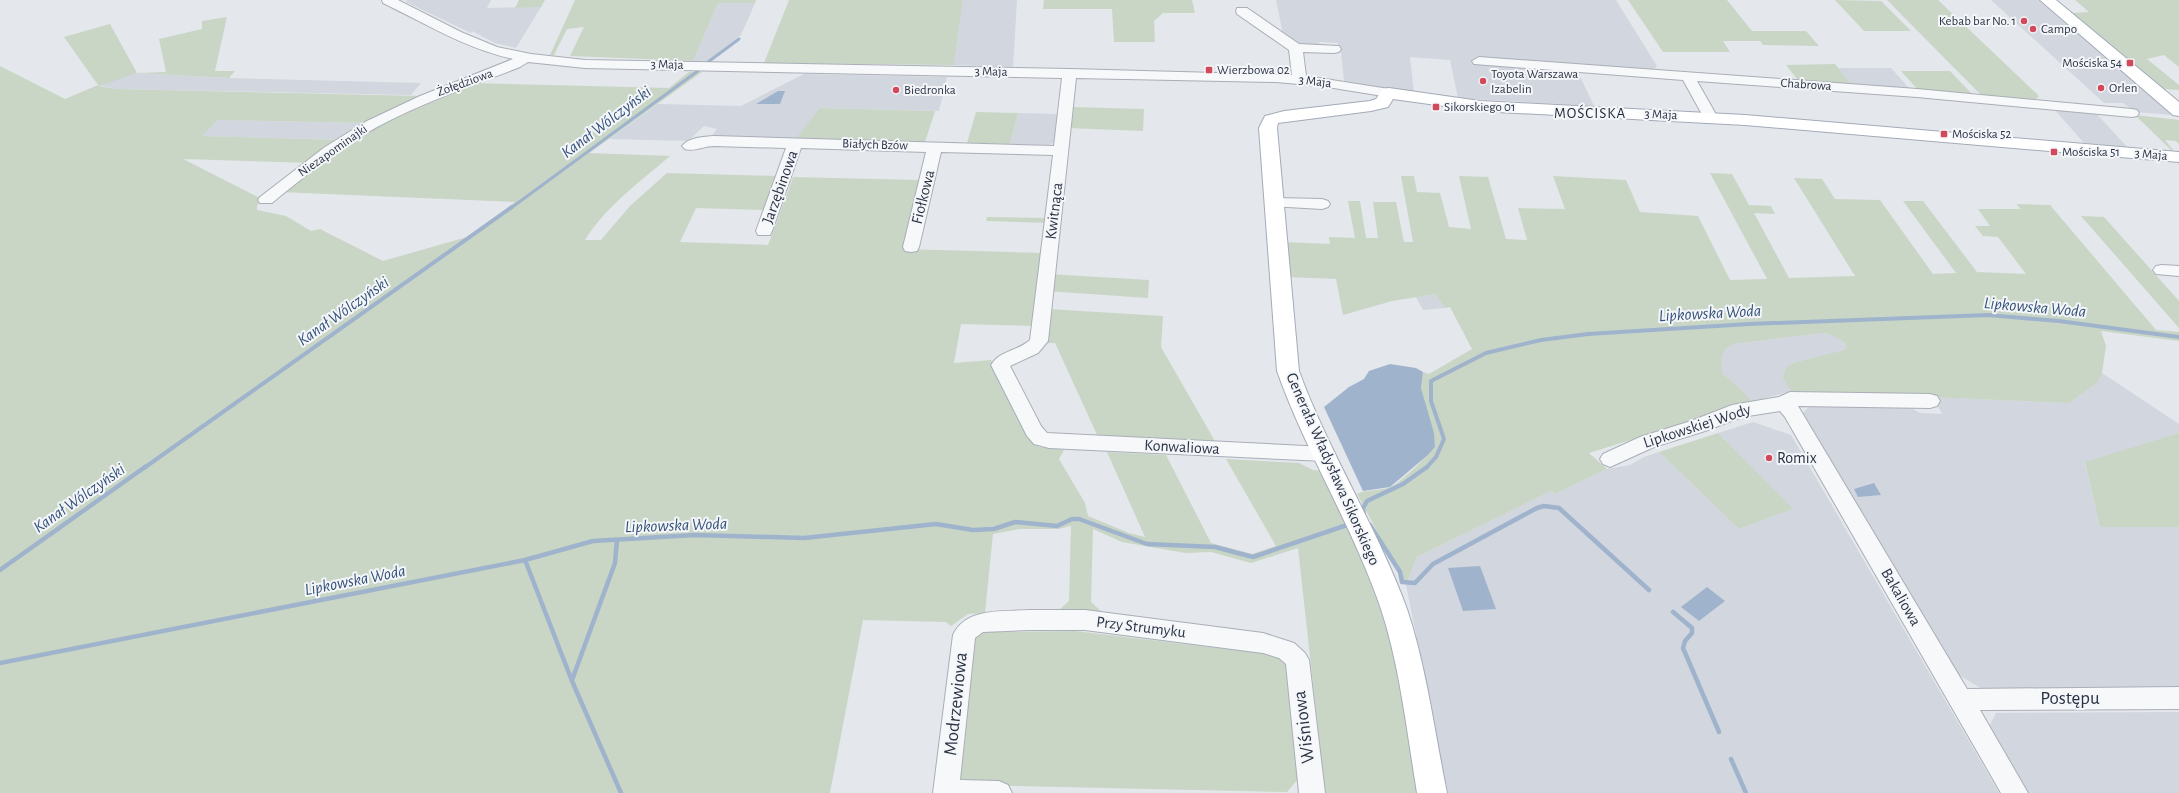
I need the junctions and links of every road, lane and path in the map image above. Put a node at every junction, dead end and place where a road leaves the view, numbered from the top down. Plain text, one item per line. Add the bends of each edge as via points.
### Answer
1 (388, 0) edge
2 (2047, 0) edge
3 (1242, 11) dead end
4 (1296, 48) junction
5 (1334, 49) dead end
6 (526, 57) junction
7 (1479, 61) dead end
8 (1070, 73) junction
9 (1688, 76) junction
10 (1299, 80) junction
11 (1389, 93) junction
12 (404, 108) joint
13 (2179, 110) edge
14 (2132, 113) dead end
15 (1711, 118) junction
16 (796, 142) junction
17 (690, 146) dead end
18 (935, 147) junction
19 (1062, 151) junction
20 (2179, 158) edge
21 (266, 200) dead end
22 (1275, 203) junction
23 (1322, 204) dead end
24 (764, 231) dead end
25 (911, 247) dead end
26 (2162, 270) dead end
27 (2179, 271) edge
28 (1930, 401) dead end
29 (1784, 403) junction
30 (1040, 439) joint
31 (1325, 454) junction
32 (1610, 459) dead end
33 (979, 623) joint
34 (1297, 660) joint
35 (2179, 698) edge
36 (1961, 700) junction
37 (947, 792) edge
38 (999, 793) edge
39 (1312, 793) edge
40 (1432, 793) edge
41 (2015, 793) edge

1 - 6 street, 3 Maja via 479,45
2 - 13 main road
3 - 4 street
4 - 5 street
4 - 10 street
6 - 8 street, 3 Maja via 584,64
6 - 12 street, Żołędziowa via 515,64
7 - 9 street, Chabrowa
8 - 10 street, 3 Maja
8 - 19 street, Kwitnąca
9 - 14 street, Chabrowa via 1917,93
9 - 15 street
10 - 11 street, 3 Maja
11 - 15 main road, 3 Maja via 1480,106
11 - 22 main road, Generała Władysława Sikorskiego via 1382,103 1371,106 1284,116 1271,120 1268,128
12 - 21 street, Niezapominajki via 341,142
15 - 20 main road, 3 Maja
16 - 17 street, Białych Bzów via 714,141
16 - 18 street, Białych Bzów
16 - 24 street, Jarzębinowa
18 - 19 street, Białych Bzów
18 - 25 street, Fiołkowa
19 - 30 street, Kwitnąca via 1039,341 1034,348 1003,362 1000,368
22 - 23 street
22 - 31 main road, Generała Władysława Sikorskiego via 1286,361 1295,392
26 - 27 street
28 - 29 street, Lipkowskiej Wody via 1790,399
29 - 32 street, Lipkowskiej Wody via 1739,410 1647,442
29 - 36 street, Bakaliowa via 1792,412
30 - 31 street, Konwaliowa via 1092,444
31 - 40 main road, Generała Władysława Sikorskiego via 1375,561 1394,610 1406,655
33 - 34 street, Przy Strumyku via 1086,620 1263,643 1286,650
33 - 37 street, Modrzewiowa via 969,629 962,643
34 - 39 street, Wiśniowa
35 - 36 street, Postępu
36 - 41 street, Bakaliowa
37 - 38 street

